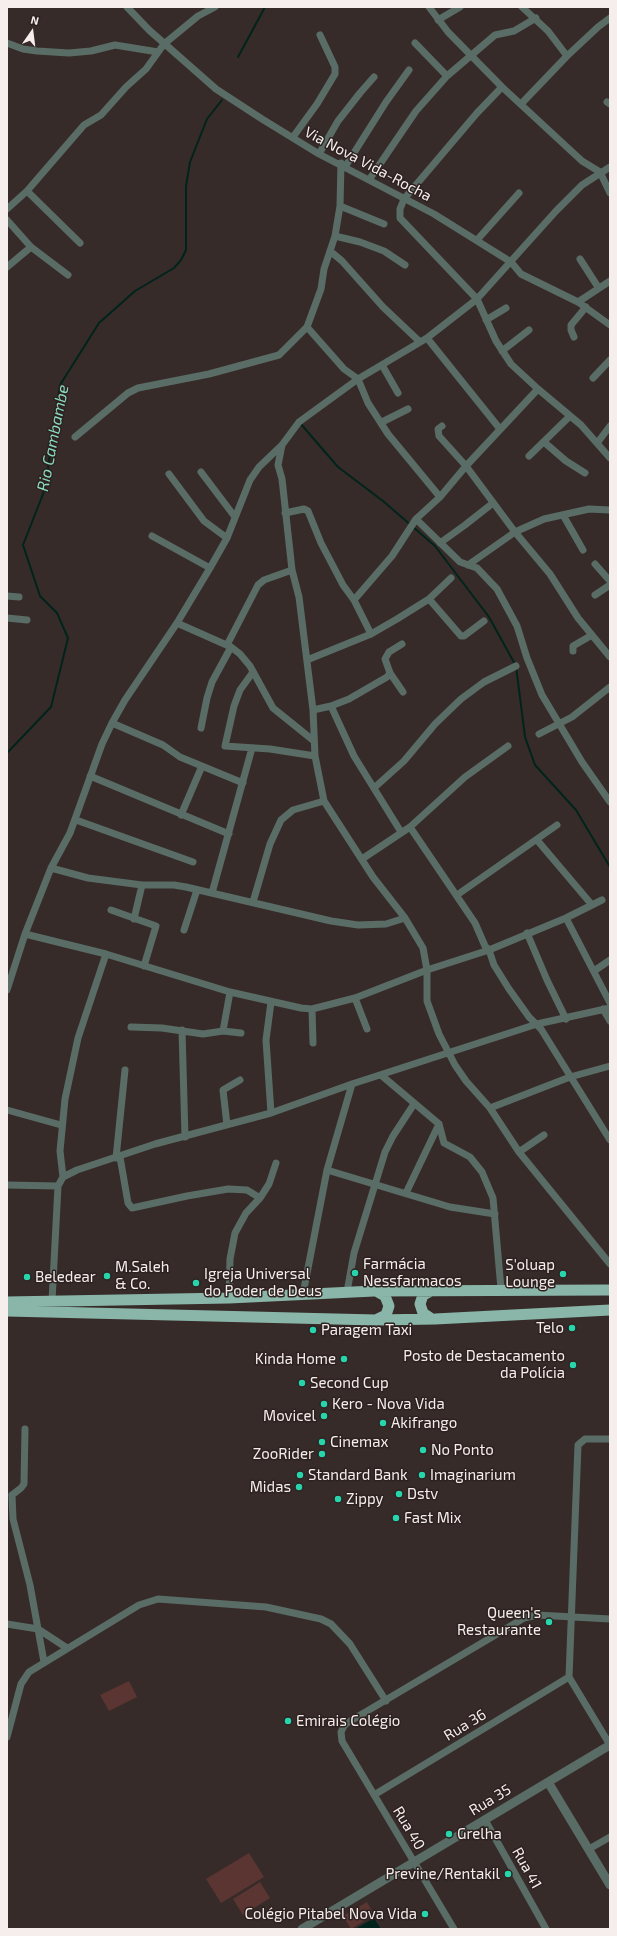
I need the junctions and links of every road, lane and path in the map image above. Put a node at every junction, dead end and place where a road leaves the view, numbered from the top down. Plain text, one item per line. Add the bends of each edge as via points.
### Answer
1 (127, 7) edge
2 (215, 7) edge
3 (429, 7) edge
4 (460, 7) edge
5 (522, 7) edge
6 (536, 18) junction
7 (610, 18) edge
8 (438, 20) junction
9 (320, 35) dead end
10 (7, 43) edge
11 (164, 44) junction
12 (415, 44) dead end
13 (158, 52) junction
14 (470, 55) junction
15 (567, 56) junction
16 (409, 70) dead end
17 (447, 76) junction
18 (374, 77) dead end
19 (502, 87) junction
20 (522, 103) junction
21 (293, 138) junction
22 (319, 154) junction
23 (343, 165) junction
24 (610, 166) edge
25 (600, 172) junction
26 (369, 180) junction
27 (27, 190) junction
28 (519, 193) dead end
29 (610, 193) edge
30 (404, 200) junction
31 (340, 206) junction
32 (7, 209) edge
33 (7, 220) edge
34 (384, 224) dead end
35 (335, 236) junction
36 (477, 240) junction
37 (80, 243) dead end
38 (31, 247) junction
39 (330, 251) junction
40 (580, 259) dead end
41 (511, 262) junction
42 (405, 265) dead end
43 (7, 267) edge
44 (68, 274) dead end
45 (610, 281) edge
46 (598, 287) junction
47 (477, 299) junction
48 (578, 302) junction
49 (586, 307) junction
50 (506, 308) dead end
51 (486, 320) junction
52 (610, 325) edge
53 (307, 327) junction
54 (529, 330) dead end
55 (574, 337) dead end
56 (427, 338) junction
57 (420, 342) junction
58 (502, 351) junction
59 (610, 360) edge
60 (382, 365) junction
61 (593, 378) dead end
62 (358, 379) junction
63 (538, 389) junction
64 (398, 393) dead end
65 (408, 409) dead end
66 (570, 416) junction
67 (382, 422) junction
68 (442, 426) dead end
69 (610, 426) edge
70 (500, 429) junction
71 (75, 437) dead end
72 (544, 442) junction
73 (598, 442) junction
74 (282, 445) junction
75 (529, 456) dead end
76 (610, 458) edge
77 (466, 466) junction
78 (201, 472) dead end
79 (169, 474) dead end
80 (584, 474) dead end
81 (440, 497) junction
82 (492, 502) junction
83 (610, 510) edge
84 (285, 513) junction
85 (563, 515) junction
86 (235, 517) junction
87 (416, 519) junction
88 (515, 532) junction
89 (152, 536) dead end
90 (227, 538) junction
91 (440, 543) junction
92 (583, 550) dead end
93 (595, 564) dead end
94 (468, 565) junction
95 (210, 568) junction
96 (292, 570) junction
97 (451, 578) dead end
98 (610, 581) edge
99 (610, 585) edge
100 (595, 595) dead end
101 (7, 596) edge
102 (19, 597) dead end
103 (429, 599) junction
104 (354, 600) junction
105 (7, 618) edge
106 (27, 620) dead end
107 (484, 621) dead end
108 (177, 623) junction
109 (371, 634) junction
110 (592, 635) junction
111 (402, 644) dead end
112 (229, 646) junction
113 (573, 651) dead end
114 (610, 657) edge
115 (307, 660) junction
116 (516, 666) dead end
117 (253, 672) junction
118 (390, 673) junction
119 (610, 687) edge
120 (403, 692) dead end
121 (331, 706) junction
122 (313, 710) junction
123 (112, 723) junction
124 (561, 723) junction
125 (201, 728) dead end
126 (539, 734) dead end
127 (314, 741) junction
128 (508, 746) dead end
129 (252, 748) junction
130 (315, 756) junction
131 (202, 766) junction
132 (90, 776) junction
133 (243, 783) junction
134 (374, 788) junction
135 (324, 801) junction
136 (610, 802) edge
137 (181, 814) junction
138 (76, 820) junction
139 (557, 825) dead end
140 (410, 828) junction
141 (401, 832) junction
142 (229, 834) junction
143 (537, 840) junction
144 (362, 859) junction
145 (193, 862) dead end
146 (51, 868) junction
147 (142, 886) junction
148 (197, 890) junction
149 (212, 893) junction
150 (457, 895) junction
151 (602, 900) dead end
152 (253, 902) junction
153 (592, 905) junction
154 (111, 910) dead end
155 (406, 918) junction
156 (566, 918) junction
157 (134, 919) junction
158 (184, 930) dead end
159 (527, 933) junction
160 (25, 934) junction
161 (489, 950) junction
162 (106, 954) junction
163 (610, 960) edge
164 (144, 966) junction
165 (427, 970) junction
166 (594, 971) junction
167 (7, 990) edge
168 (230, 992) junction
169 (355, 998) junction
170 (271, 1002) junction
171 (610, 1003) edge
172 (312, 1009) junction
173 (606, 1009) edge
174 (566, 1019) junction
175 (610, 1021) edge
176 (537, 1024) junction
177 (131, 1026) dead end
178 (367, 1029) dead end
179 (182, 1030) junction
180 (223, 1031) junction
181 (241, 1033) dead end
182 (313, 1043) dead end
183 (449, 1054) junction
184 (610, 1066) edge
185 (125, 1070) dead end
186 (380, 1075) junction
187 (570, 1077) junction
188 (240, 1080) dead end
189 (352, 1084) junction
190 (414, 1104) junction
191 (490, 1108) junction
192 (7, 1110) edge
193 (271, 1113) junction
194 (438, 1124) junction
195 (62, 1125) junction
196 (227, 1125) junction
197 (544, 1135) dead end
198 (185, 1137) junction
199 (610, 1140) edge
200 (519, 1152) junction
201 (118, 1158) junction
202 (276, 1163) dead end
203 (327, 1170) junction
204 (64, 1177) junction
205 (375, 1183) junction
206 (7, 1185) edge
207 (58, 1186) junction
208 (406, 1193) junction
209 (260, 1198) junction
210 (495, 1214) junction
211 (610, 1264) edge
212 (501, 1289) junction
213 (434, 1290) junction
214 (610, 1290) edge
215 (374, 1291) junction
216 (347, 1292) junction
217 (303, 1294) junction
218 (230, 1298) junction
219 (52, 1301) junction
220 (7, 1302) edge
221 (607, 1310) edge
222 (7, 1311) edge
223 (435, 1319) junction
224 (376, 1320) junction
225 (25, 1429) dead end
226 (610, 1439) edge
227 (9, 1494) edge
228 (573, 1617) junction
229 (610, 1619) edge
230 (7, 1624) edge
231 (38, 1629) junction
232 (68, 1648) junction
233 (44, 1662) junction
234 (569, 1677) junction
235 (386, 1701) junction
236 (7, 1737) edge
237 (610, 1745) edge
238 (548, 1782) junction
239 (374, 1796) junction
240 (485, 1820) junction
241 (610, 1837) edge
242 (589, 1849) junction
243 (414, 1862) junction
244 (610, 1885) edge
245 (302, 1929) edge
246 (454, 1929) edge
247 (546, 1929) edge

1 - 11 street, Via Nova Vida-Rocha
2 - 11 street via 198,16
3 - 8 street
4 - 8 street
5 - 6 street
6 - 14 street via 514,31 495,35
6 - 15 street
7 - 15 street
8 - 14 street
9 - 21 street via 335,67 335,74
10 - 13 street via 23,49 69,53 115,45
11 - 13 street
11 - 21 street, Via Nova Vida-Rocha via 216,89
12 - 17 street
13 - 27 street via 146,69 101,115 84,125
14 - 17 street
14 - 19 street
15 - 20 street
16 - 23 street
17 - 26 street via 416,111
18 - 22 street via 338,121
19 - 20 street
19 - 30 street
20 - 25 street via 582,162
21 - 22 street, Via Nova Vida-Rocha
22 - 23 street, Via Nova Vida-Rocha
23 - 26 street, Via Nova Vida-Rocha
23 - 31 street
24 - 25 street
25 - 29 street
25 - 41 street via 582,185 556,211
26 - 30 street, Via Nova Vida-Rocha
27 - 32 street
27 - 37 street
28 - 36 street
30 - 36 street, Via Nova Vida-Rocha via 434,214
30 - 47 street via 400,218
31 - 34 street
31 - 35 street
33 - 38 street
35 - 39 street
35 - 42 street via 384,251
36 - 41 street, Via Nova Vida-Rocha
38 - 43 street
38 - 44 street
39 - 53 street via 321,289
39 - 57 street via 383,308
40 - 46 street
41 - 47 street
41 - 48 street, Via Nova Vida-Rocha via 521,274
45 - 46 street
46 - 48 street
47 - 51 street
47 - 56 street
48 - 49 street, Via Nova Vida-Rocha
49 - 52 street, Via Nova Vida-Rocha
49 - 55 street via 571,325
50 - 51 street
51 - 58 street
53 - 62 street via 344,369
53 - 71 street via 279,355 209,374 138,388 128,393
54 - 58 street
56 - 57 street
56 - 70 street
57 - 60 street
58 - 63 street via 511,364
59 - 61 street
60 - 62 street
60 - 64 street
62 - 67 street via 368,403
62 - 74 street via 299,422
63 - 66 street
63 - 70 street
65 - 67 street
66 - 72 street
66 - 73 street
67 - 81 street via 388,434
68 - 77 street via 438,430 439,436
69 - 73 street
70 - 77 street
72 - 75 street
72 - 80 street
73 - 76 street
74 - 84 street via 278,465
74 - 86 street via 250,480
77 - 81 street
77 - 82 street
78 - 86 street
79 - 90 street via 204,521
81 - 87 street
82 - 88 street
82 - 91 street
83 - 85 street via 589,509
84 - 96 street
84 - 104 street via 304,509 308,511 321,543 343,585
85 - 88 street
85 - 92 street
86 - 90 street
87 - 91 street
87 - 104 street via 392,556
88 - 94 street
88 - 110 street via 554,578 573,611
89 - 95 street
90 - 95 street
91 - 94 street via 460,562
93 - 98 street
94 - 124 street via 489,579 508,606 542,695
95 - 108 street
96 - 112 street via 260,583
96 - 115 street via 299,597
97 - 103 street
99 - 100 street
101 - 102 street
103 - 107 street via 461,636
103 - 109 street
104 - 109 street
105 - 106 street
108 - 112 street
108 - 123 street
109 - 115 street
110 - 113 street via 573,646
110 - 114 street
111 - 118 street via 389,652 385,659
112 - 117 street via 240,654
112 - 125 street via 212,682
115 - 122 street
116 - 134 street via 484,682 461,699
117 - 127 street via 273,708
117 - 129 street via 240,690 225,744 228,747
118 - 120 street
118 - 121 street via 387,678 360,694
119 - 124 street via 585,709
121 - 122 street
121 - 134 street via 354,756
122 - 127 street
123 - 131 street via 163,745 180,757
123 - 132 street
124 - 126 street
124 - 136 street via 582,762
127 - 130 street
128 - 140 street via 465,777
129 - 130 street
129 - 133 street
130 - 135 street
131 - 133 street
131 - 137 street
132 - 137 street
132 - 138 street
133 - 142 street
134 - 141 street
135 - 144 street
135 - 152 street via 293,810 281,820 270,844
137 - 142 street
138 - 145 street
138 - 146 street
139 - 143 street
140 - 141 street
140 - 150 street
141 - 144 street
142 - 149 street
143 - 150 street
143 - 153 street
144 - 155 street
146 - 147 street via 88,878
146 - 160 street
147 - 148 street via 174,885
147 - 157 street
148 - 149 street
148 - 158 street
149 - 152 street
150 - 161 street
151 - 153 street
152 - 155 street via 358,925 386,924
153 - 156 street
154 - 157 street
155 - 165 street via 423,948
156 - 159 street
156 - 166 street
157 - 164 street via 156,926
159 - 161 street
159 - 174 street
160 - 162 street
160 - 167 street
161 - 165 street
161 - 176 street via 494,965 509,989
162 - 164 street
162 - 195 street via 72,1061
163 - 166 street
164 - 168 street
165 - 169 street
165 - 183 street via 427,1001
166 - 171 street
168 - 170 street
168 - 180 street
169 - 172 street
169 - 178 street
170 - 172 street
170 - 193 street via 266,1040
172 - 182 street
173 - 174 street
173 - 175 street
174 - 176 street
176 - 183 street
176 - 187 street
177 - 179 street
179 - 180 street via 207,1034
179 - 198 street
180 - 181 street
183 - 186 street
183 - 191 street via 466,1081
184 - 187 street
185 - 201 street
186 - 189 street
186 - 190 street
187 - 191 street
187 - 199 street
188 - 196 street via 223,1090
189 - 193 street
189 - 203 street
190 - 194 street
190 - 205 street via 392,1136
191 - 200 street
192 - 195 street
193 - 196 street
194 - 208 street
194 - 210 street via 444,1142 470,1157 479,1166 490,1188
195 - 204 street via 60,1151
196 - 198 street
197 - 200 street
198 - 201 street via 155,1144
200 - 211 street
201 - 204 street via 77,1170
201 - 209 street via 128,1203 132,1208 228,1189 247,1190
202 - 209 street via 269,1184
203 - 205 street
203 - 217 street via 318,1205
204 - 207 street
205 - 208 street
205 - 216 street via 354,1253
206 - 207 street
207 - 219 street
208 - 210 street via 450,1207
209 - 218 street via 246,1213 235,1233 230,1253
210 - 212 street
212 - 213 highway
212 - 214 highway
213 - 215 highway
213 - 223 highway via 423,1295 420,1306 426,1316
215 - 216 highway
215 - 224 highway via 384,1294 389,1304 386,1315
216 - 217 highway
217 - 218 highway
218 - 219 highway
219 - 220 highway
221 - 223 highway
222 - 224 highway
223 - 224 highway
225 - 227 street via 24,1484
226 - 228 street via 585,1439 578,1445
227 - 231 street
228 - 229 street
228 - 234 street
228 - 235 street via 537,1615 524,1618
230 - 231 street
231 - 232 street
231 - 233 street
232 - 233 street
232 - 235 street via 139,1605 152,1600 266,1607 321,1619 331,1624 350,1644
233 - 236 street via 29,1672 21,1684
234 - 237 street
234 - 239 street, Rua 36
235 - 239 street, Rua 40 via 347,1723 341,1732 342,1741
237 - 238 street, Rua 35
238 - 240 street, Rua 35
238 - 242 street
239 - 243 street, Rua 40
240 - 243 street, Rua 35
240 - 247 street, Rua 41
241 - 242 street
242 - 244 street
243 - 245 street, Rua 35
243 - 246 street, Rua 40

